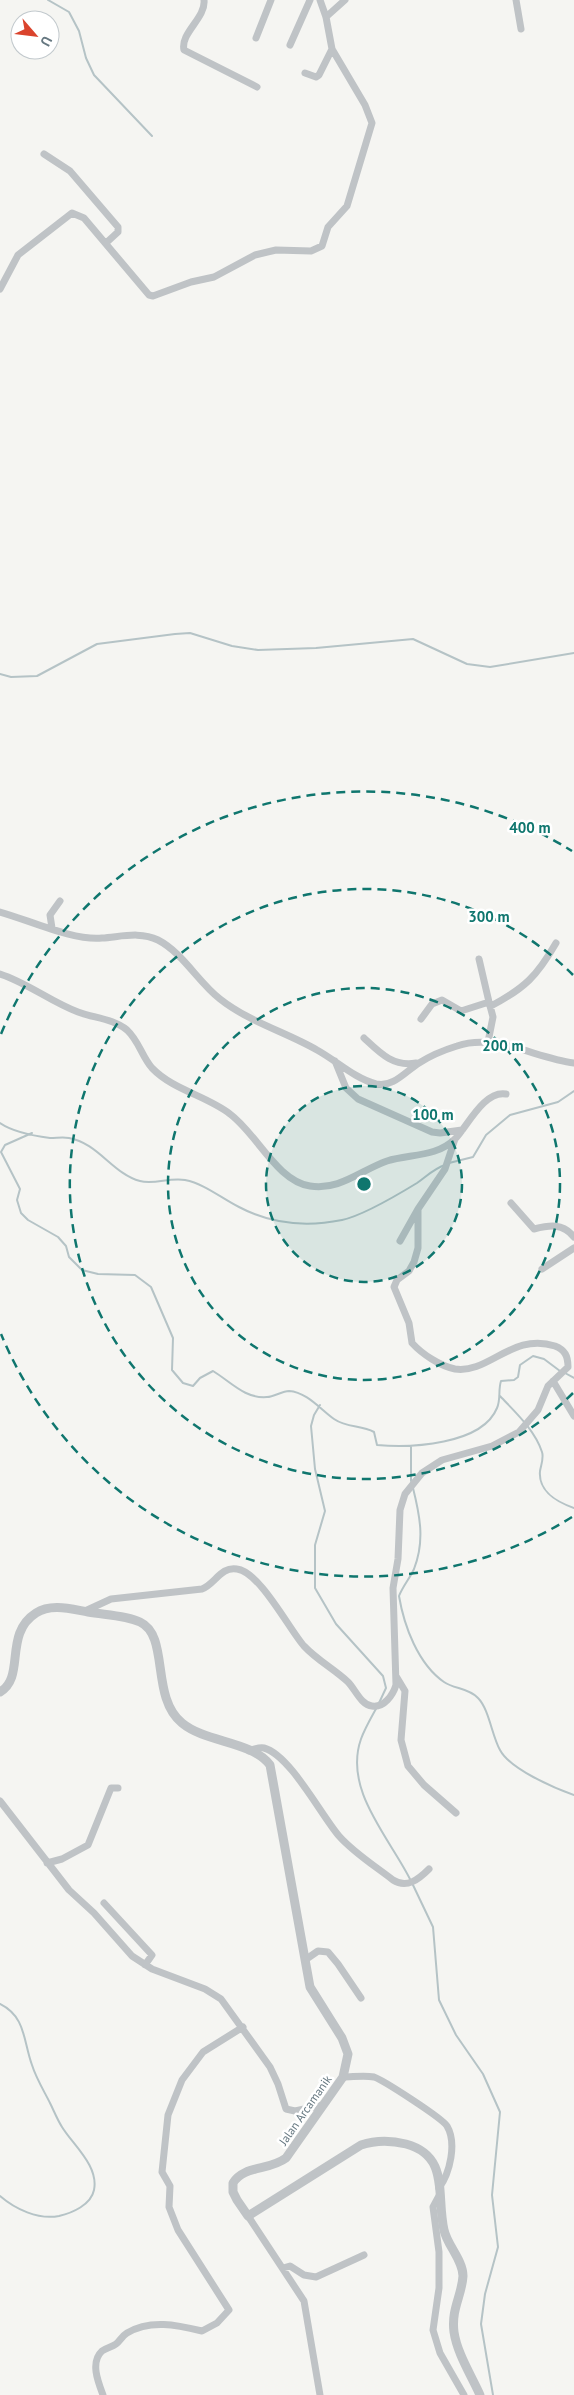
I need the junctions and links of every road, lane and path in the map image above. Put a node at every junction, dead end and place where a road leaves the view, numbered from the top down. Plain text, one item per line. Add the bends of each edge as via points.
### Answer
1 (204, 0) edge
2 (271, 0) edge
3 (310, 0) edge
4 (320, 0) edge
5 (345, 0) edge
6 (516, 0) edge
7 (326, 17) junction
8 (521, 29) dead end
9 (256, 38) dead end
10 (290, 45) dead end
11 (332, 49) junction
12 (305, 73) dead end
13 (257, 87) dead end
14 (44, 154) dead end
15 (106, 243) junction
16 (0, 289) edge
17 (60, 901) dead end
18 (0, 912) edge
19 (52, 928) junction
20 (556, 943) dead end
21 (479, 959) dead end
22 (0, 974) edge
23 (490, 1004) junction
24 (421, 1019) dead end
25 (364, 1038) dead end
26 (488, 1042) junction
27 (334, 1061) junction
28 (419, 1063) junction
29 (574, 1063) edge
30 (506, 1094) dead end
31 (462, 1130) junction
32 (455, 1139) junction
33 (511, 1203) dead end
34 (418, 1209) junction
35 (574, 1237) edge
36 (400, 1242) dead end
37 (574, 1248) edge
38 (542, 1269) dead end
39 (553, 1381) junction
40 (574, 1416) edge
41 (84, 1611) junction
42 (396, 1676) junction
43 (0, 1692) edge
44 (249, 1751) junction
45 (118, 1788) dead end
46 (0, 1801) edge
47 (456, 1813) dead end
48 (47, 1863) junction
49 (429, 1869) dead end
50 (104, 1903) dead end
51 (305, 1960) junction
52 (145, 1965) junction
53 (361, 1998) dead end
54 (242, 2028) junction
55 (343, 2077) junction
56 (323, 2105) junction
57 (439, 2191) junction
58 (248, 2216) junction
59 (364, 2255) dead end
60 (283, 2268) junction
61 (103, 2395) edge
62 (320, 2395) edge
63 (464, 2395) edge
64 (480, 2395) edge

1 - 13 street via 184,50
2 - 9 street
3 - 10 street
4 - 7 street
5 - 7 street
6 - 8 street
7 - 11 street
11 - 12 street via 316,77
11 - 15 street via 372,122 348,206 328,227 322,246 311,251 276,250 255,255 214,277 153,296
14 - 15 street via 70,171 118,227 118,232
15 - 16 street via 84,218 72,213 18,255
17 - 19 street via 50,915
18 - 19 street
19 - 27 street via 101,939 151,936 171,950 219,999
20 - 23 street via 538,974 517,991
21 - 23 street
22 - 32 street via 77,1012 114,1022 127,1030 152,1068 230,1114 253,1136 280,1170 302,1185 324,1188 388,1161 436,1150
23 - 24 street via 461,1011 442,1000 432,1004
23 - 26 street via 493,1017
25 - 28 street via 397,1063
26 - 28 street via 457,1046
26 - 29 street
27 - 28 street via 377,1084 396,1080
27 - 31 street via 346,1088 358,1099 432,1132 440,1134
30 - 31 street via 491,1096
31 - 32 street
32 - 34 street via 449,1159
33 - 35 street via 534,1229 562,1226
34 - 36 street
34 - 39 street via 417,1253 409,1271 397,1280 394,1287 409,1323 410,1340 444,1365 456,1369 468,1368 510,1349 539,1342 564,1352 568,1362 564,1373
37 - 38 street
39 - 40 street
39 - 42 street via 538,1410 519,1432 492,1446 442,1460 422,1473 405,1494 400,1510 393,1588
41 - 42 street via 112,1599 202,1589 222,1572 238,1569 250,1576 264,1592 302,1644 341,1676 366,1703 376,1706 389,1699 394,1692
41 - 43 street, Jalan Arcamanik via 49,1608 26,1619 16,1643 13,1674
41 - 44 street, Jalan Arcamanik via 146,1625 154,1636 164,1692 175,1717 194,1731
42 - 47 street via 405,1691 401,1740 408,1766
44 - 49 street via 266,1749 284,1763 340,1837 394,1880 401,1884 410,1882
44 - 51 street, Jalan Arcamanik via 264,1757 273,1773
45 - 48 street via 111,1788 88,1845
46 - 48 street
48 - 52 street via 125,1950
50 - 52 street via 152,1955
51 - 53 street via 318,1951 328,1952
51 - 55 street, Jalan Arcamanik via 314,1996 346,2046 348,2061
52 - 54 street via 213,1992
54 - 56 street via 274,2076 286,2109 295,2111
54 - 61 street via 203,2052 182,2080 168,2116 162,2172 170,2186 170,2212 178,2230 229,2310 216,2324 202,2331 174,2325 148,2325 125,2334 97,2359 97,2381
55 - 56 street, Jalan Arcamanik
55 - 57 street via 363,2076 381,2080 445,2124 450,2137 450,2157
56 - 58 street, Jalan Arcamanik via 286,2158 275,2166 243,2172 236,2178 233,2192
57 - 58 street via 434,2164 426,2153 414,2146 375,2141 353,2149
57 - 63 street via 433,2207 439,2288 433,2330 440,2353
57 - 64 street via 446,2236 462,2271 454,2310 455,2337
58 - 60 street
59 - 60 street via 316,2277 304,2275 290,2266
60 - 62 street via 304,2301

